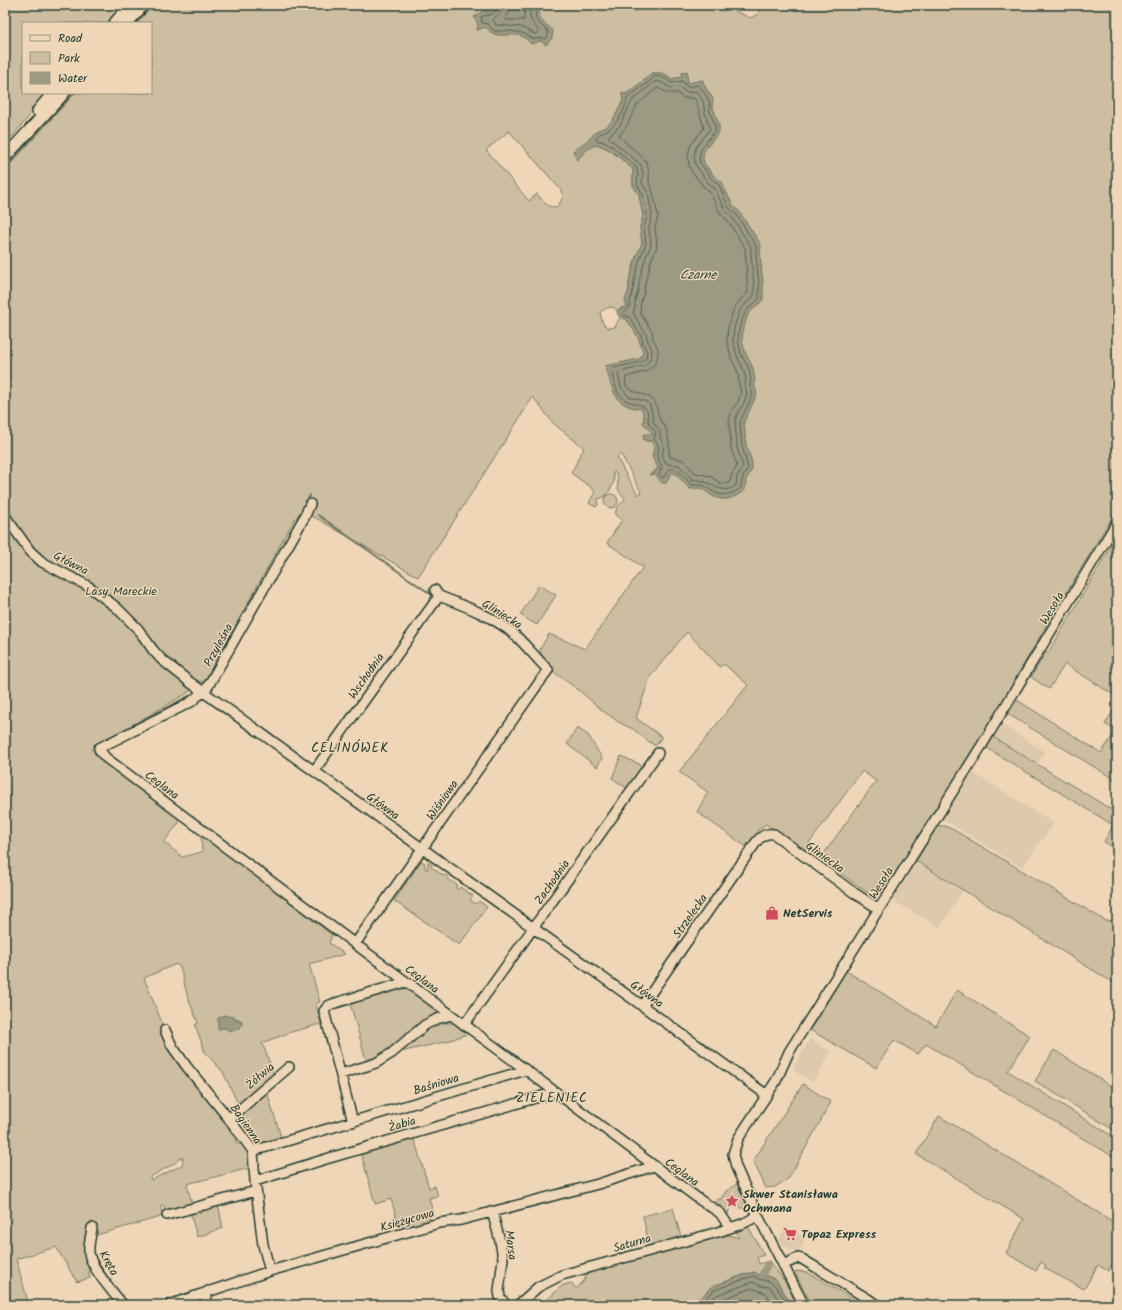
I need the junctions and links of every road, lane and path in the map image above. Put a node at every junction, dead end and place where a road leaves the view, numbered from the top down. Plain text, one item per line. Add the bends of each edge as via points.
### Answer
1 (130, 5) edge
2 (143, 5) edge
3 (116, 22) edge
4 (128, 22) edge
5 (52, 94) edge
6 (63, 94) edge
7 (5, 153) edge
8 (5, 157) edge
9 (310, 504) dead end
10 (5, 516) edge
11 (1117, 522) edge
12 (437, 593) joint
13 (548, 670) joint
14 (203, 692) junction
15 (100, 748) joint
16 (658, 753) dead end
17 (314, 771) junction
18 (757, 841) joint
19 (422, 849) junction
20 (880, 909) junction
21 (534, 928) junction
22 (355, 944) junction
23 (406, 982) junction
24 (642, 1006) junction
25 (451, 1016) junction
26 (464, 1025) junction
27 (165, 1030) dead end
28 (288, 1067) dead end
29 (526, 1070) junction
30 (341, 1074) junction
31 (556, 1092) junction
32 (767, 1095) junction
33 (229, 1119) junction
34 (353, 1122) junction
35 (253, 1151) junction
36 (654, 1166) junction
37 (255, 1181) junction
38 (256, 1191) junction
39 (492, 1211) junction
40 (167, 1215) dead end
41 (758, 1216) junction
42 (92, 1228) dead end
43 (730, 1228) junction
44 (783, 1265) junction
45 (270, 1271) junction
46 (208, 1291) junction
47 (123, 1305) edge
48 (168, 1305) edge
49 (205, 1305) edge
50 (506, 1305) edge
51 (518, 1305) edge
52 (804, 1305) edge
53 (878, 1305) edge

1 - 3 main road
2 - 4 main road
5 - 7 main road
6 - 8 main road
9 - 14 street, Przyleśna via 215,675
10 - 14 street, Główna via 30,551 42,562 76,578 116,607 169,667
11 - 20 street, Wesoła via 1036,659
12 - 13 street, Gliniecka via 480,613 512,632
12 - 17 street, Wschodnia
13 - 19 street, Wiśniowa
14 - 15 street, Przyleśna via 191,702
14 - 17 street, Główna
15 - 22 street, Ceglana via 106,758
16 - 21 street, Zachodnia
17 - 19 street, Główna
18 - 20 street, Gliniecka via 767,833 774,834
18 - 24 street, Strzelecka
19 - 21 street, Główna
19 - 22 street, Wiśniowa
20 - 32 street, Wesoła via 789,1052
21 - 24 street, Główna
21 - 26 street, Zachodnia
22 - 23 street, Ceglana
23 - 25 street, Ceglana
23 - 30 street via 332,1004 324,1011
24 - 32 street, Główna
25 - 26 street, Ceglana
25 - 30 street via 426,1025 376,1063
26 - 29 street, Ceglana
27 - 33 street, Bagienna via 172,1046 187,1067
28 - 33 street, Żółwia
29 - 31 street, Ceglana
29 - 34 street, Baśniowa
30 - 34 street
31 - 36 street, Ceglana
31 - 37 street, Żabia
32 - 41 street, Wesoła via 738,1139 733,1154
33 - 35 street, Bagienna
34 - 35 street, Baśniowa
35 - 37 street, Bagienna
36 - 39 street, Księżycowa via 598,1184
36 - 43 street, Ceglana via 720,1213
37 - 38 street, Bagienna
38 - 40 street
38 - 45 street, Bagienna via 263,1245
39 - 45 street, Księżycowa via 439,1223
39 - 50 street, Marsa via 503,1258 499,1291
41 - 43 street, Saturna
41 - 44 street, Wesoła
42 - 47 street, Kręta via 89,1251 93,1265
43 - 51 street, Saturna via 562,1275 538,1287
44 - 52 street, Wesoła
44 - 53 street via 798,1258 802,1259
45 - 46 street, Księżycowa
46 - 48 street, Księżycowa
46 - 49 street

